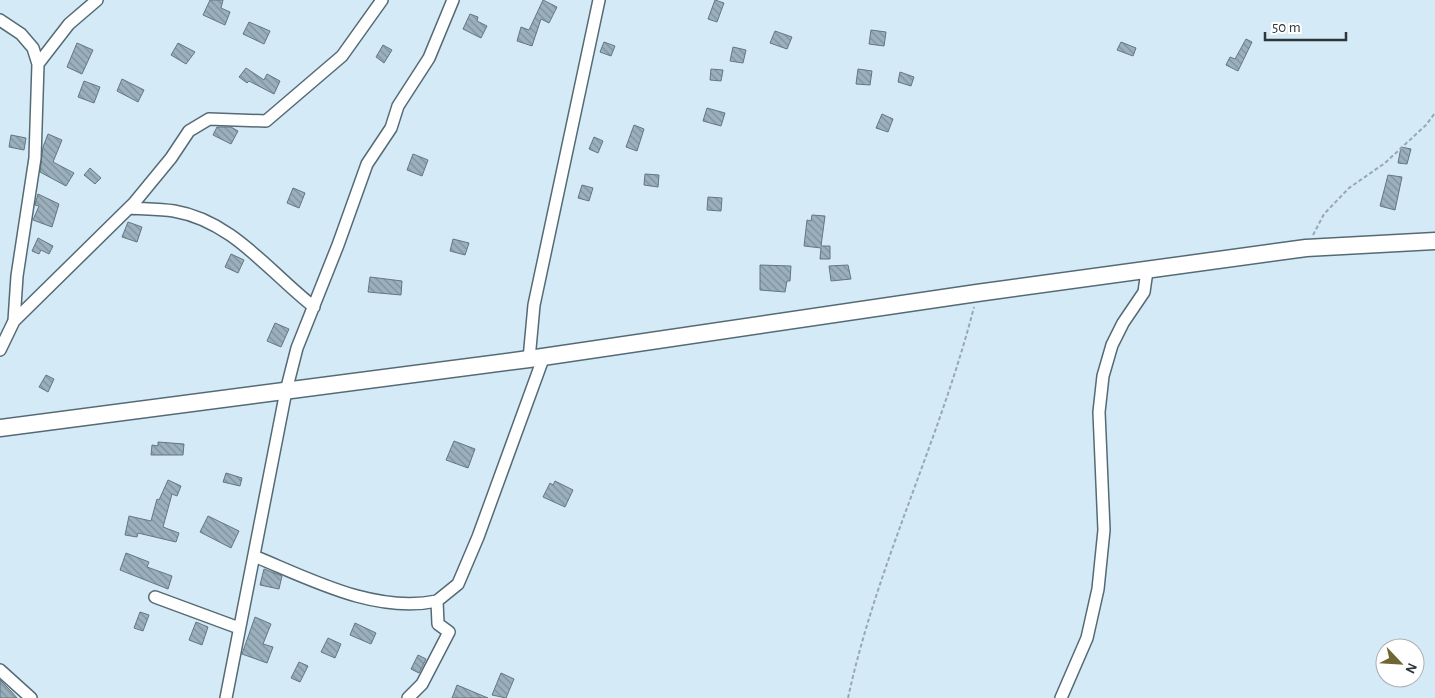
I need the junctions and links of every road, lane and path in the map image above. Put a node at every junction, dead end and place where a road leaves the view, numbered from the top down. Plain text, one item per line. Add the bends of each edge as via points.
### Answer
1 (97, 0) edge
2 (382, 0) edge
3 (453, 0) edge
4 (599, 0) edge
5 (0, 20) edge
6 (38, 64) junction
7 (1435, 113) edge
8 (129, 208) junction
9 (1435, 241) edge
10 (1306, 248) junction
11 (1147, 271) junction
12 (977, 293) junction
13 (314, 307) junction
14 (14, 321) junction
15 (0, 350) edge
16 (536, 358) junction
17 (286, 391) junction
18 (0, 428) edge
19 (254, 556) junction
20 (155, 597) dead end
21 (437, 600) junction
22 (239, 628) junction
23 (0, 670) edge
24 (30, 698) edge
25 (226, 698) edge
26 (408, 698) edge
27 (848, 698) edge
28 (1061, 698) edge

1 - 6 street via 68,24
2 - 8 street via 342,56 266,121 209,119 189,131 172,158
3 - 13 street via 429,58 398,106 391,128 367,164
4 - 16 street via 534,306
5 - 6 street via 22,34 33,48
6 - 14 street via 35,158 17,276
7 - 10 path via 1384,162 1348,188 1324,214
8 - 13 street via 175,211 221,227
8 - 14 street
9 - 10 street
10 - 11 street
11 - 12 street
11 - 28 street via 1144,292 1123,322 1103,376 1099,412 1104,530 1098,589 1087,638
12 - 16 street
12 - 27 path via 931,444 868,622
13 - 17 street
14 - 15 street
16 - 17 street
16 - 21 street via 478,537 458,584
17 - 18 street
17 - 19 street
19 - 21 street via 365,598 420,604
19 - 22 street
20 - 22 street
21 - 26 street via 438,624 449,632 422,684
22 - 25 street
23 - 24 street

